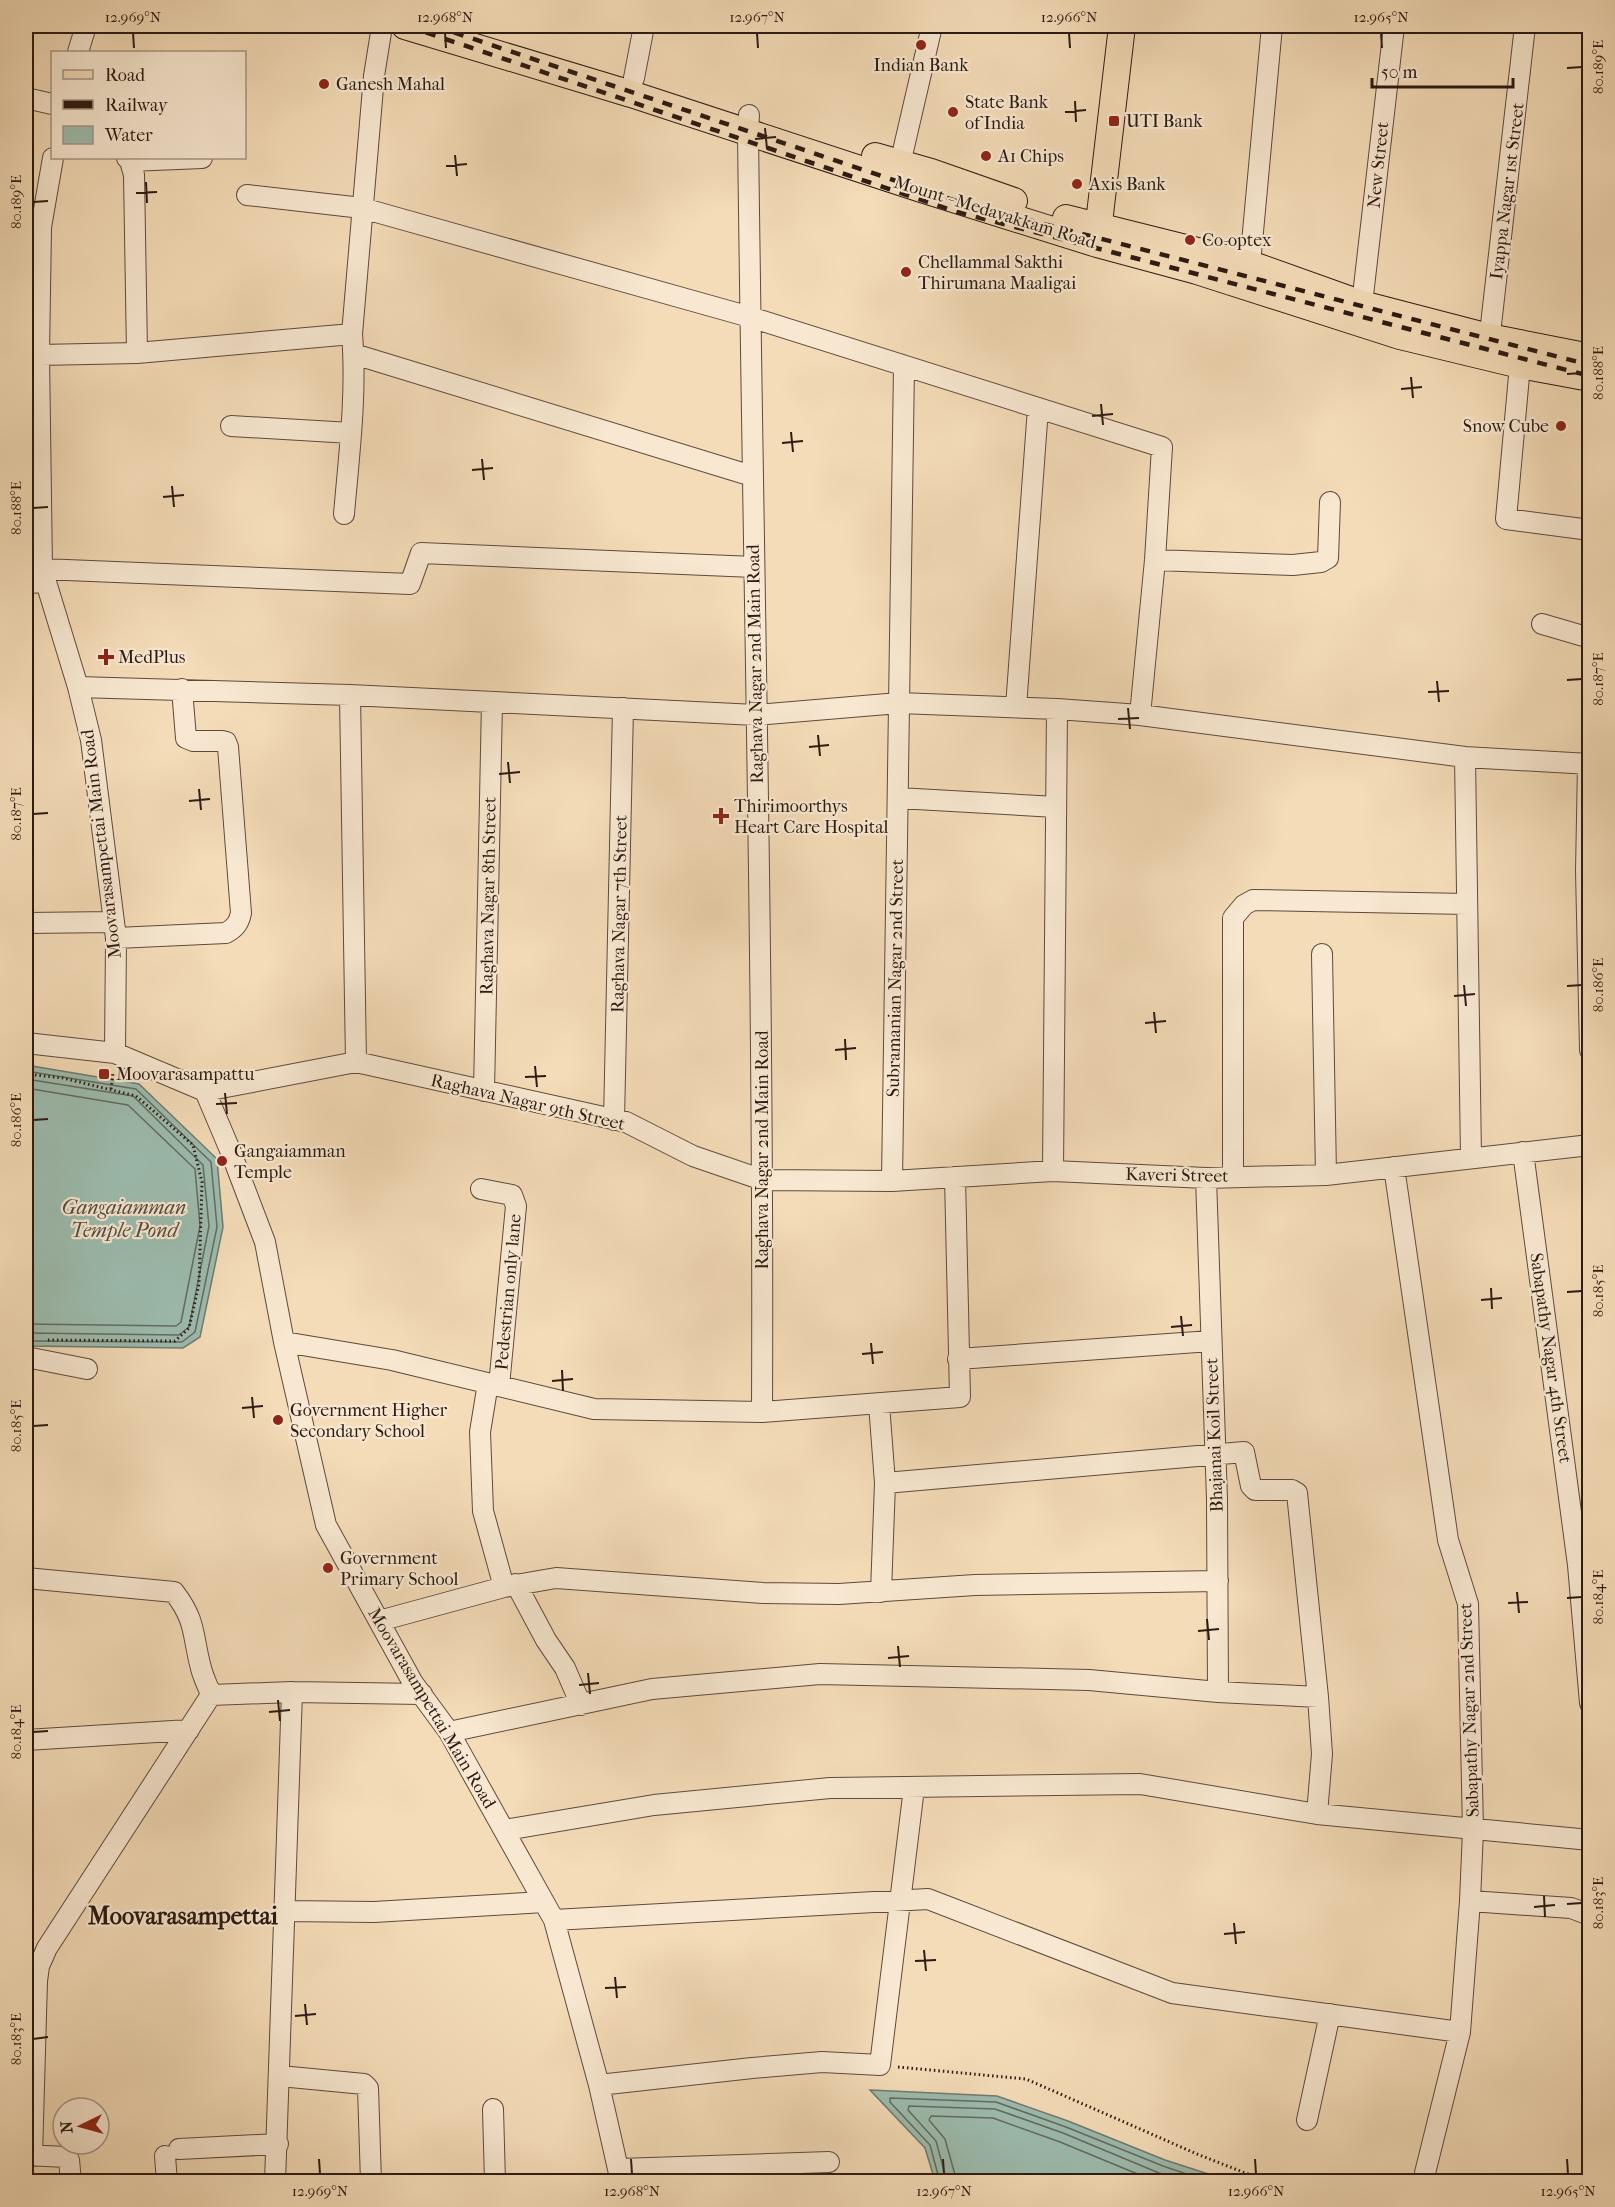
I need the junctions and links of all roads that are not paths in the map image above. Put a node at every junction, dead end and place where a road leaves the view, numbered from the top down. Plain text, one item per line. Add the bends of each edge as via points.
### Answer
1 (86, 26) edge
2 (382, 26) edge
3 (405, 26) edge
4 (464, 26) edge
5 (644, 26) edge
6 (932, 26) edge
7 (1122, 26) edge
8 (1272, 26) edge
9 (1394, 26) edge
10 (1526, 26) edge
11 (78, 51) edge
12 (634, 78) junction
13 (26, 98) edge
14 (51, 104) edge
15 (749, 124) junction
16 (53, 159) edge
17 (129, 159) edge
18 (900, 165) junction
19 (247, 195) dead end
20 (362, 208) junction
21 (33, 225) edge
22 (1099, 235) junction
23 (1250, 264) junction
24 (1362, 304) junction
25 (750, 317) junction
26 (352, 334) junction
27 (1488, 347) junction
28 (137, 353) junction
29 (32, 354) edge
30 (354, 354) junction
31 (1590, 357) edge
32 (1520, 365) junction
33 (904, 366) junction
34 (1590, 378) edge
35 (1038, 408) junction
36 (231, 426) dead end
37 (351, 433) junction
38 (752, 476) junction
39 (1330, 502) dead end
40 (344, 514) dead end
41 (1590, 530) edge
42 (1155, 560) junction
43 (754, 567) junction
44 (44, 576) junction
45 (26, 584) edge
46 (1542, 624) dead end
47 (1590, 638) edge
48 (78, 687) junction
49 (182, 689) junction
50 (350, 695) junction
51 (492, 702) junction
52 (899, 702) junction
53 (1016, 707) junction
54 (623, 708) junction
55 (1057, 709) junction
56 (756, 715) junction
57 (1140, 715) junction
58 (1465, 756) junction
59 (1589, 764) edge
60 (898, 798) junction
61 (1056, 807) junction
62 (1467, 904) junction
63 (26, 923) edge
64 (115, 930) junction
65 (1322, 954) dead end
66 (1589, 1001) edge
67 (26, 1043) edge
68 (1590, 1050) edge
69 (115, 1053) junction
70 (356, 1062) junction
71 (205, 1091) junction
72 (484, 1091) junction
73 (614, 1120) junction
74 (1590, 1145) edge
75 (1524, 1152) junction
76 (1471, 1157) junction
77 (1394, 1167) junction
78 (1053, 1171) junction
79 (1326, 1175) junction
80 (955, 1177) junction
81 (1233, 1177) junction
82 (1206, 1178) junction
83 (763, 1180) junction
84 (892, 1181) junction
85 (481, 1189) dead end
86 (1212, 1341) junction
87 (284, 1342) junction
88 (26, 1358) edge
89 (957, 1359) junction
90 (87, 1369) dead end
91 (493, 1385) junction
92 (879, 1404) junction
93 (762, 1412) junction
94 (1215, 1453) junction
95 (885, 1483) junction
96 (1584, 1564) edge
97 (26, 1578) edge
98 (1218, 1581) junction
99 (510, 1585) junction
100 (881, 1592) junction
101 (378, 1621) junction
102 (292, 1692) junction
103 (1218, 1692) junction
104 (422, 1694) junction
105 (211, 1695) junction
106 (1318, 1697) junction
107 (1590, 1703) edge
108 (581, 1705) junction
109 (189, 1730) junction
110 (449, 1732) junction
111 (26, 1740) edge
112 (914, 1788) junction
113 (1317, 1815) junction
114 (504, 1830) junction
115 (1473, 1830) junction
116 (1590, 1840) edge
117 (899, 1900) junction
118 (1470, 1900) junction
119 (544, 1902) junction
120 (285, 1911) junction
121 (1590, 1915) edge
122 (554, 1920) junction
123 (1330, 2014) junction
124 (1460, 2032) junction
125 (280, 2076) junction
126 (599, 2085) junction
127 (493, 2109) dead end
128 (1307, 2120) dead end
129 (278, 2144) junction
130 (29, 2156) edge
131 (829, 2162) dead end
132 (620, 2175) edge
133 (71, 2181) edge
134 (167, 2181) edge
135 (275, 2181) edge
136 (371, 2181) edge
137 (495, 2181) edge
138 (1427, 2181) edge

1 - 11 street
2 - 20 street
3 - 15 main road, Mount - Medavakkam Road via 631,94
4 - 12 main road, Mount - Medavakkam Road
5 - 12 street
6 - 18 street
7 - 22 main road
8 - 23 street
9 - 24 street, New Street
10 - 27 street, Iyappa Nagar 1st Street
12 - 15 main road, Mount - Medavakkam Road
13 - 14 street
15 - 18 main road, Mount - Medavakkam Road
15 - 22 main road, Mount - Medavakkam Road via 903,184
15 - 25 street, Raghava Nagar 2nd Main Road
16 - 21 street, Moovarasampettai Main Road
17 - 28 street via 134,175
18 - 22 main road, Mount - Medavakkam Road via 1051,214
19 - 20 street
20 - 25 street
20 - 26 street
21 - 29 street, Moovarasampettai Main Road
22 - 23 main road, Mount - Medavakkam Road
22 - 27 main road, Mount - Medavakkam Road via 1400,336
23 - 24 main road, Mount - Medavakkam Road
24 - 27 main road, Mount - Medavakkam Road
25 - 33 street
25 - 38 street, Raghava Nagar 2nd Main Road
26 - 28 street
26 - 30 street
27 - 31 main road, Mount - Medavakkam Road
27 - 32 main road, Mount - Medavakkam Road
28 - 29 street
29 - 44 street, Moovarasampettai Main Road
30 - 37 street
30 - 38 street
32 - 34 main road, Mount - Medavakkam Road
32 - 41 street via 1506,519
33 - 35 street
33 - 52 street, Subramanian Nagar 2nd Street
35 - 42 street via 1162,447
35 - 53 street
36 - 37 street
37 - 40 street
38 - 43 street, Raghava Nagar 2nd Main Road
39 - 42 street via 1328,558 1321,562 1293,565
42 - 57 street
43 - 44 street via 421,554 410,584
43 - 56 street, Raghava Nagar 2nd Main Road
44 - 45 street
44 - 48 street, Moovarasampettai Main Road
46 - 47 street
48 - 49 street
48 - 64 street, Moovarasampettai Main Road via 91,740
49 - 50 street
49 - 64 street via 186,738 222,741 228,747 239,922 226,933
50 - 51 street
50 - 70 street
51 - 54 street
51 - 72 street, Raghava Nagar 8th Street
52 - 53 street
52 - 56 street
52 - 60 street, Subramanian Nagar 2nd Street
53 - 55 street
54 - 56 street
54 - 73 street, Raghava Nagar 7th Street
55 - 57 street
55 - 61 street
56 - 83 street, Raghava Nagar 2nd Main Road
57 - 58 street
58 - 59 street
58 - 62 street
59 - 66 street
60 - 61 street
60 - 84 street, Subramanian Nagar 2nd Street
61 - 78 street
62 - 76 street
62 - 81 street via 1253,900 1244,905 1233,918
63 - 64 street
64 - 69 street, Moovarasampettai Main Road
65 - 79 street
66 - 68 street
67 - 69 street
69 - 71 street
70 - 71 street
70 - 72 street, Raghava Nagar 9th Street
71 - 87 street, Moovarasampettai Main Road via 266,1242
72 - 73 street, Raghava Nagar 9th Street
73 - 83 street, Raghava Nagar 9th Street via 626,1122 693,1156
74 - 75 street, Kaveri Street
75 - 76 street, Kaveri Street
75 - 96 street, Sabapathy Nagar 4th Street
76 - 77 street, Kaveri Street
77 - 79 street, Kaveri Street
77 - 115 street, Sabapathy Nagar 2nd Street via 1448,1539 1468,1604
78 - 80 street, Kaveri Street
78 - 82 street, Kaveri Street
79 - 81 street, Kaveri Street
80 - 84 street, Kaveri Street
80 - 89 street
81 - 82 street, Kaveri Street
82 - 86 street, Bhajanai Koil Street
83 - 84 street, Kaveri Street
83 - 93 street, Raghava Nagar 2nd Main Road
85 - 91 street, Pedestrian only lane via 512,1196 516,1206
86 - 89 street
86 - 94 street, Bhajanai Koil Street
87 - 91 street via 392,1360
87 - 101 street, Moovarasampettai Main Road via 326,1525
88 - 90 street
89 - 92 street via 960,1397
91 - 93 street via 594,1409
91 - 99 street via 480,1432 483,1511
92 - 93 street
92 - 95 street
94 - 95 street
94 - 98 street, Bhajanai Koil Street
94 - 106 street via 1244,1452 1255,1490 1297,1493
95 - 100 street
96 - 107 street, Sabapathy Nagar 4th Street
97 - 105 street via 174,1592 186,1608 195,1633 201,1669
98 - 100 street via 975,1585
98 - 103 street, Bhajanai Koil Street
99 - 100 street via 556,1578 763,1593
99 - 101 street
99 - 108 street via 565,1668
101 - 104 street, Moovarasampettai Main Road
102 - 104 street
102 - 105 street
102 - 120 street
103 - 106 street
103 - 108 street via 1089,1680 820,1674 652,1689
104 - 110 street, Moovarasampettai Main Road
105 - 109 street
106 - 113 street via 1322,1754
108 - 110 street
109 - 111 street
109 - 130 street via 39,1966
110 - 114 street, Moovarasampettai Main Road
112 - 113 street via 1140,1784
112 - 114 street via 830,1788 654,1806
112 - 117 street
113 - 115 street
114 - 119 street, Moovarasampettai Main Road
115 - 116 street
115 - 118 street, Sabapathy Nagar 2nd Street
117 - 122 street
117 - 123 street via 928,1899 1172,1993
117 - 126 street via 880,2065 822,2062
118 - 121 street via 1571,1908
118 - 124 street, Sabapathy Nagar 2nd Street
119 - 120 street via 374,1912
119 - 122 street, Moovarasampettai Main Road
120 - 125 street
122 - 126 street, Moovarasampettai Main Road
123 - 124 street
123 - 128 street
124 - 138 street, Sabapathy Nagar 2nd Street via 1425,2173
125 - 129 street
125 - 136 street via 364,2084 368,2088
126 - 132 street, Moovarasampettai Main Road
127 - 137 street
129 - 134 street via 172,2153
129 - 135 street
130 - 133 street via 68,2158
131 - 132 street

